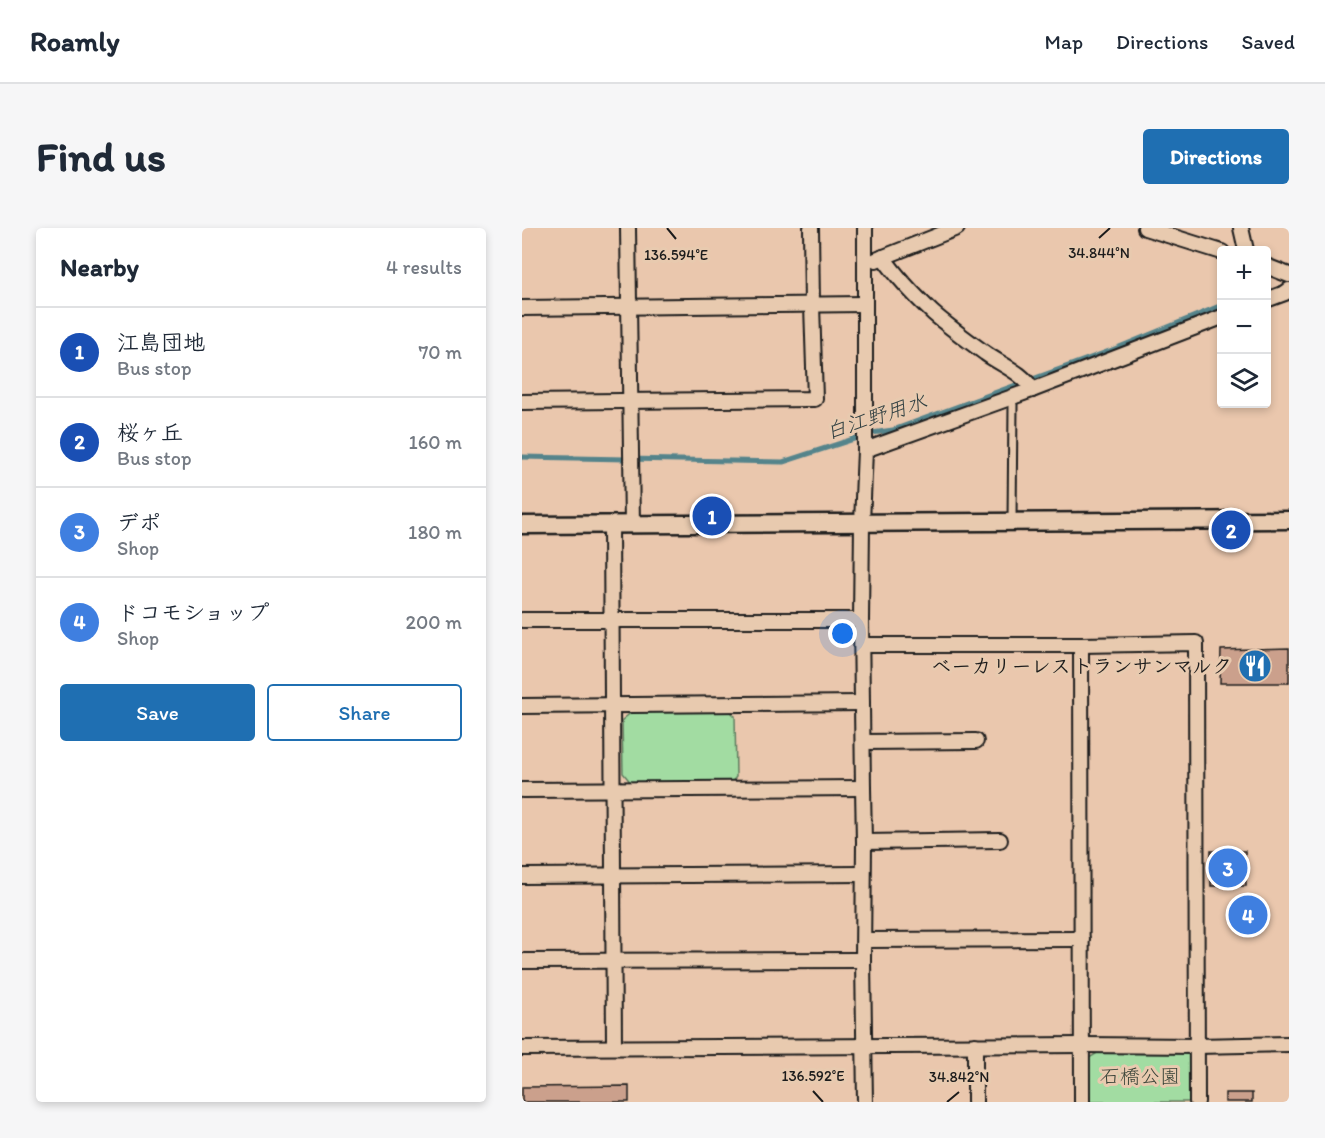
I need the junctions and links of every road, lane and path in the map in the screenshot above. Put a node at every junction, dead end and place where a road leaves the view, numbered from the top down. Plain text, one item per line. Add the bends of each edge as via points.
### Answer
1 (628, 228) edge
2 (812, 228) edge
3 (865, 228) edge
4 (957, 228) edge
5 (1145, 228) edge
6 (1241, 228) edge
7 (1166, 231) edge
8 (1245, 246) edge
9 (1217, 250) edge
10 (883, 257) junction
11 (865, 264) junction
12 (1271, 268) edge
13 (1289, 275) edge
14 (1289, 290) edge
15 (1271, 298) edge
16 (865, 304) junction
17 (812, 305) junction
18 (628, 307) junction
19 (522, 308) edge
20 (1217, 318) edge
21 (1027, 384) junction
22 (1010, 398) junction
23 (630, 401) junction
24 (522, 402) edge
25 (865, 441) junction
26 (1289, 520) edge
27 (1012, 521) junction
28 (862, 523) junction
29 (522, 525) edge
30 (611, 525) junction
31 (632, 525) junction
32 (610, 619) junction
33 (522, 620) edge
34 (861, 620) junction
35 (862, 645) junction
36 (1081, 645) junction
37 (862, 703) junction
38 (613, 705) junction
39 (522, 706) edge
40 (976, 741) dead end
41 (863, 742) junction
42 (862, 788) junction
43 (613, 789) junction
44 (522, 790) edge
45 (1000, 840) dead end
46 (864, 842) junction
47 (863, 874) junction
48 (522, 876) edge
49 (612, 876) junction
50 (1082, 939) junction
51 (864, 940) junction
52 (863, 960) junction
53 (614, 961) junction
54 (522, 962) edge
55 (1289, 1044) edge
56 (975, 1045) junction
57 (1082, 1045) junction
58 (865, 1046) junction
59 (1197, 1046) junction
60 (614, 1047) junction
61 (522, 1048) edge
62 (865, 1102) edge
63 (975, 1102) edge
64 (1082, 1102) edge
65 (1197, 1102) edge

1 - 18 street
2 - 17 street
3 - 11 street
4 - 10 street
5 - 7 street
6 - 8 street
7 - 9 street
10 - 11 street
10 - 21 street via 933,313
11 - 16 street
12 - 13 street
14 - 15 street
16 - 17 street
16 - 25 street
17 - 18 street
17 - 23 street via 815,399
18 - 19 street
18 - 23 street
20 - 21 street
21 - 22 street
22 - 25 street
22 - 27 lane
23 - 24 street
23 - 31 street
25 - 28 street
26 - 27 street
27 - 28 street
28 - 31 street
28 - 34 street
29 - 30 street
30 - 31 street
30 - 32 street
32 - 33 street
32 - 34 street
32 - 38 street
34 - 35 street
35 - 36 street
35 - 37 street
36 - 50 street
36 - 59 street via 1196,643
37 - 38 street
37 - 41 street
38 - 39 street
38 - 43 street
40 - 41 street
41 - 42 street
42 - 43 street
42 - 46 street
43 - 44 street
43 - 49 street
45 - 46 street
46 - 47 street
47 - 49 street
47 - 51 street
48 - 49 street
49 - 53 street
50 - 51 street
50 - 57 street
51 - 52 street
52 - 53 street
52 - 58 street
53 - 54 street
53 - 60 street
55 - 59 street
56 - 57 street
56 - 58 street
56 - 63 street
57 - 59 street
57 - 64 street
58 - 60 street
58 - 62 street
59 - 65 street
60 - 61 street

